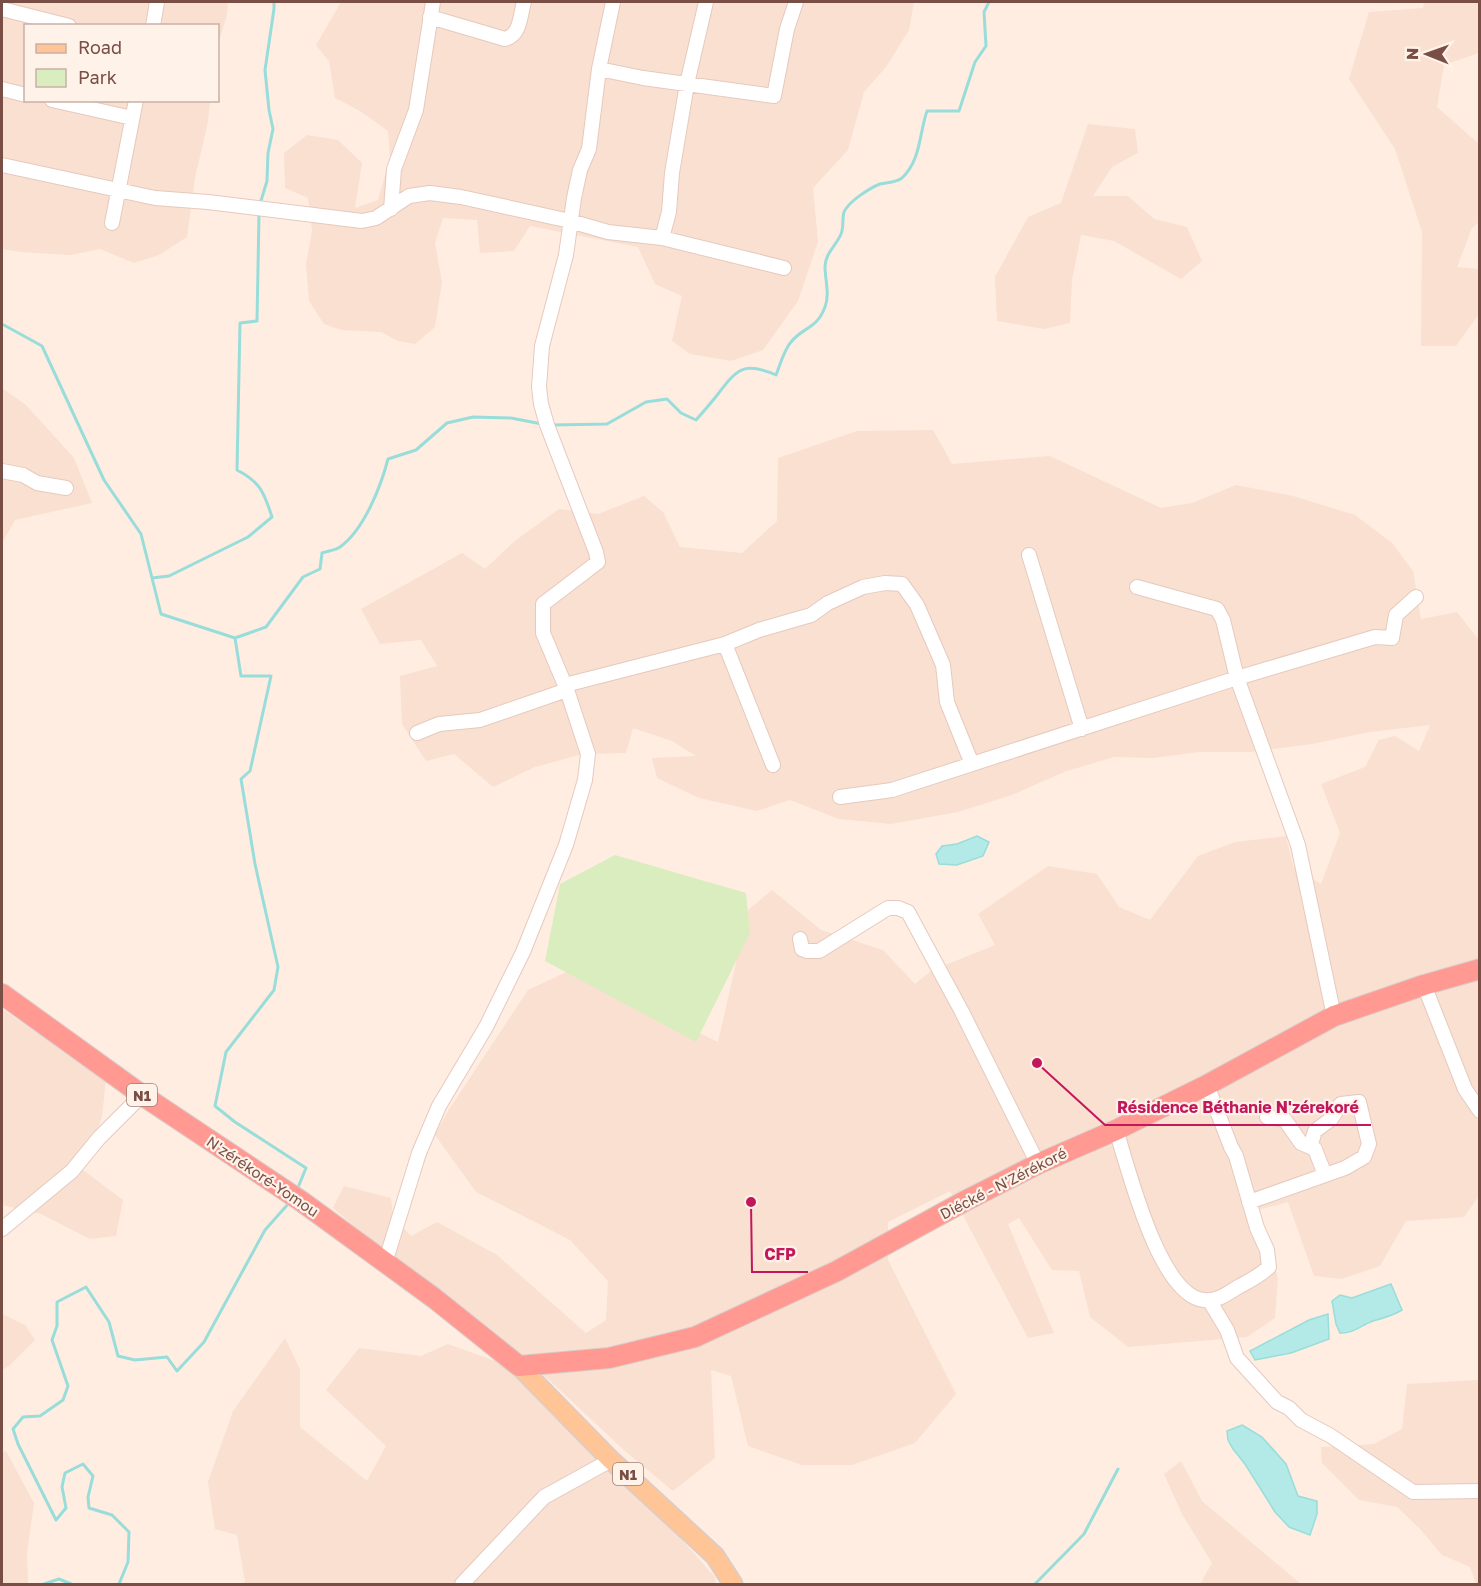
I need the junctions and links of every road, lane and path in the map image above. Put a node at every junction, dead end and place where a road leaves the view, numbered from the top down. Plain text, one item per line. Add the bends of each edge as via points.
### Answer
1 (157, 2) edge
2 (433, 2) edge
3 (524, 2) edge
4 (613, 2) edge
5 (706, 2) edge
6 (796, 2) edge
7 (2, 9) edge
8 (430, 18) junction
9 (61, 24) edge
10 (153, 24) edge
11 (599, 69) junction
12 (687, 84) junction
13 (2, 89) edge
14 (24, 94) edge
15 (61, 102) edge
16 (136, 102) edge
17 (132, 118) junction
18 (2, 165) edge
19 (119, 191) junction
20 (391, 209) junction
21 (570, 221) junction
22 (112, 223) dead end
23 (662, 238) junction
24 (784, 268) dead end
25 (2, 471) edge
26 (66, 488) dead end
27 (1029, 555) dead end
28 (1137, 587) dead end
29 (1416, 597) dead end
30 (725, 644) junction
31 (1237, 678) junction
32 (566, 688) junction
33 (1082, 729) junction
34 (417, 733) dead end
35 (972, 764) junction
36 (773, 765) dead end
37 (840, 796) dead end
38 (800, 939) dead end
39 (1479, 969) edge
40 (1424, 985) junction
41 (2, 994) edge
42 (1334, 1016) junction
43 (1207, 1085) junction
44 (142, 1095) junction
45 (1479, 1111) edge
46 (1267, 1117) dead end
47 (1116, 1130) junction
48 (1310, 1147) junction
49 (1038, 1164) junction
50 (1325, 1175) junction
51 (1249, 1202) junction
52 (2, 1229) edge
53 (385, 1263) junction
54 (1209, 1300) junction
55 (519, 1366) junction
56 (611, 1460) junction
57 (1479, 1491) edge
58 (462, 1584) edge
59 (734, 1584) edge

1 - 10 street
2 - 8 street
3 - 8 street via 517,30 505,39
4 - 11 street
5 - 12 street
6 - 12 street via 774,96
7 - 9 street
8 - 20 street via 416,110 394,169
11 - 12 street
11 - 21 street via 589,149 580,170
12 - 23 street
13 - 14 street
15 - 17 street
16 - 17 street
17 - 19 street
18 - 19 street
19 - 20 street via 362,221
19 - 22 street
20 - 21 street via 409,196 430,193
21 - 23 street via 608,232
21 - 32 street via 566,255 542,346 539,387 547,425 598,562 543,604 543,633
23 - 24 street
25 - 26 street
27 - 33 street
28 - 31 street via 1217,609
29 - 31 street via 1396,615 1392,638 1375,637
30 - 32 street
30 - 35 street via 811,615 863,587 902,584 917,605 943,665 947,702
30 - 36 street
31 - 33 street
31 - 42 street via 1298,845
32 - 34 street via 480,720 439,724
32 - 53 street via 588,754 585,780 566,845 523,952 486,1027 439,1106
33 - 35 street
35 - 37 street via 892,790
38 - 49 street via 802,949 819,951 888,908 908,912 963,1012
39 - 40 highway, Diécké - N'Zérékoré
40 - 42 highway, Diécké - N'Zérékoré
40 - 45 street via 1465,1089
41 - 44 highway, N'zérékoré-Yomou / N1
42 - 43 highway, Diécké - N'Zérékoré
43 - 47 highway, Diécké - N'Zérékoré
43 - 51 street via 1236,1156
44 - 52 street via 72,1171
44 - 53 highway, N'zérékoré-Yomou / N1 via 294,1196
46 - 48 street via 1285,1120 1301,1143
47 - 49 highway, Diécké - N'Zérékoré
47 - 54 street via 1153,1243 1187,1292
48 - 50 street via 1315,1149
48 - 50 street via 1315,1131 1331,1119 1341,1104 1359,1102 1369,1144 1364,1157
49 - 55 highway, Diécké - N'Zérékoré via 837,1271 695,1337 609,1358
50 - 51 street
51 - 54 street via 1267,1250 1269,1267 1216,1300
53 - 55 highway, N'zérékoré-Yomou / N1
54 - 57 street via 1227,1330 1237,1358 1277,1402 1301,1420 1413,1492
55 - 56 main road, N1
56 - 58 street via 544,1497
56 - 59 main road, N1 via 715,1556

